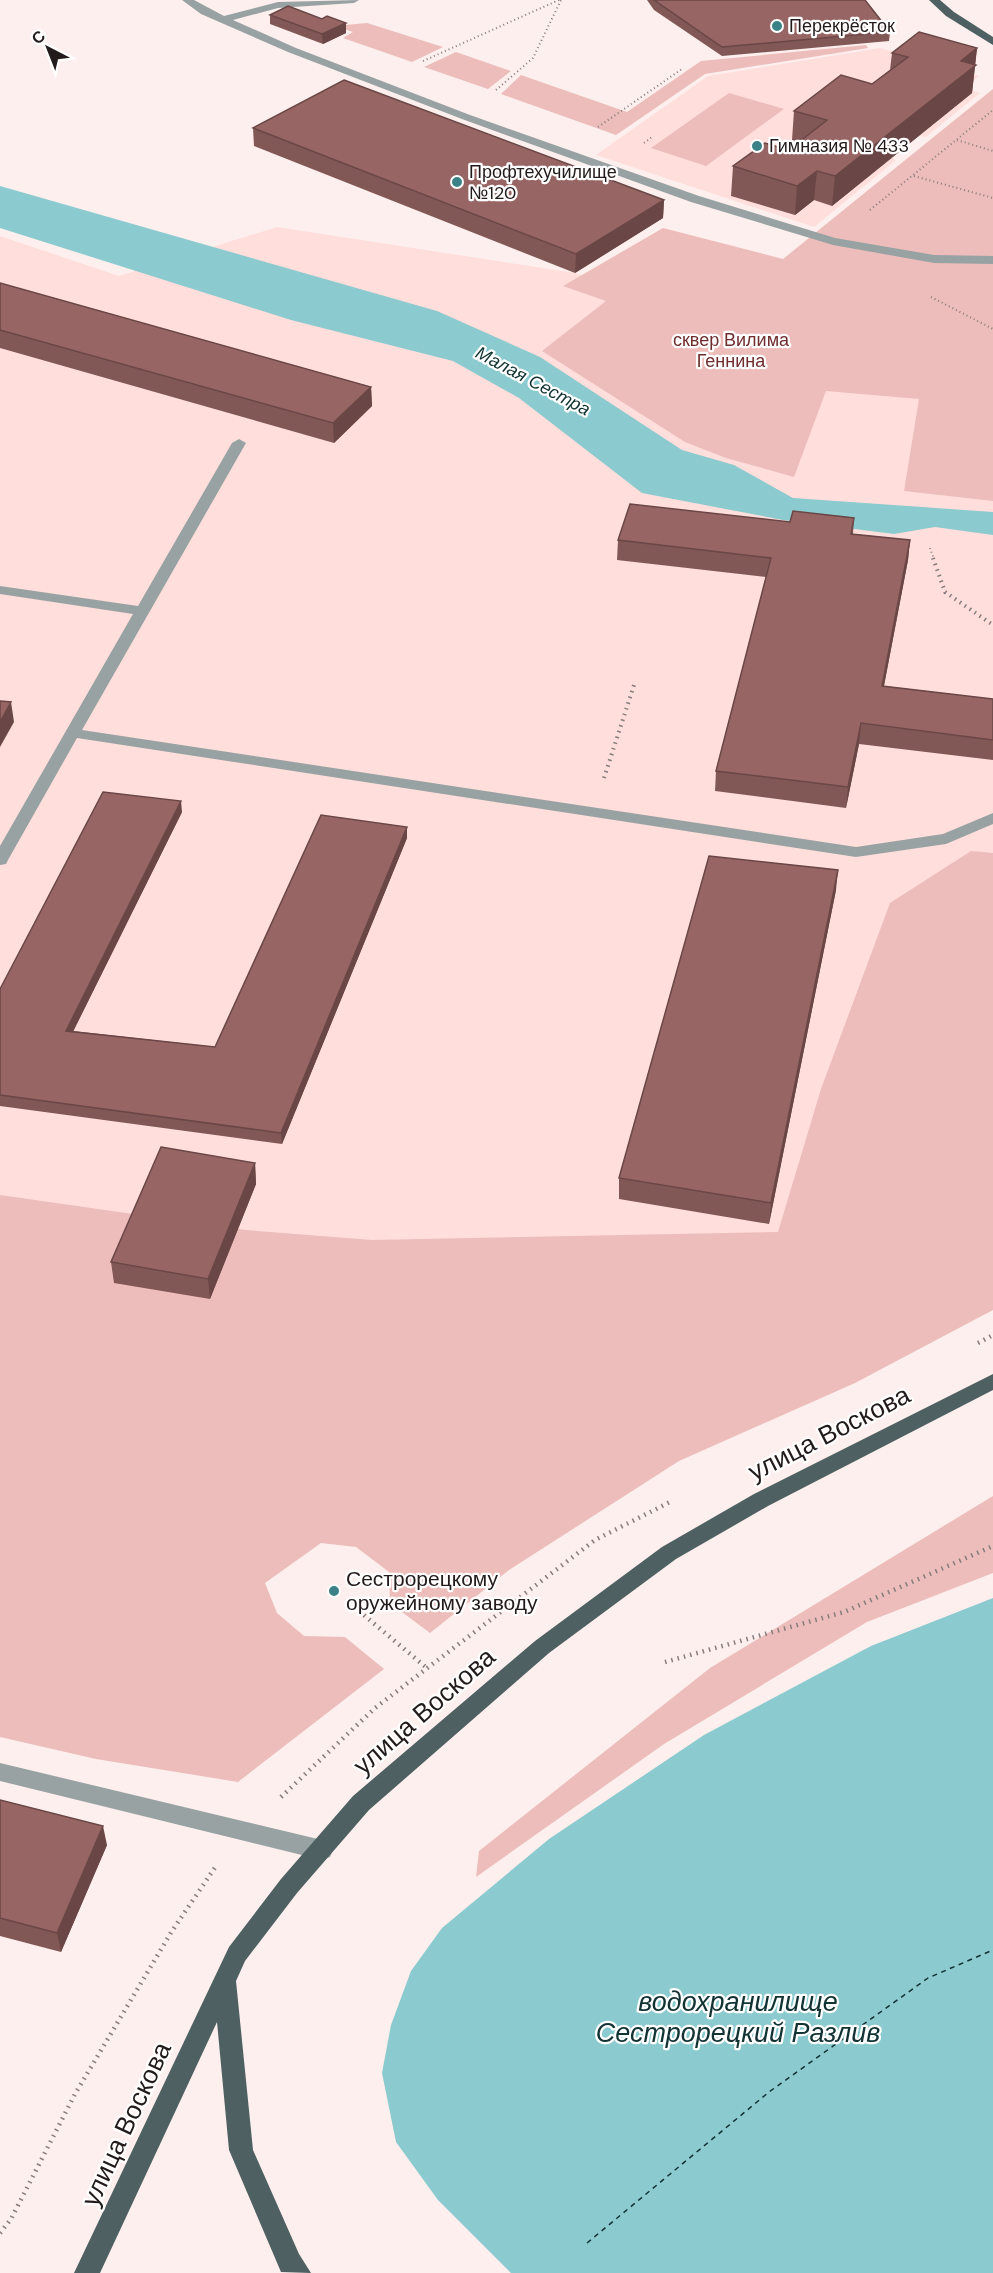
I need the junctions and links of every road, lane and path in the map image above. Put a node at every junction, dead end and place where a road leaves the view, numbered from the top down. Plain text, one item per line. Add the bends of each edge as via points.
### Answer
1 (187, 0) edge
2 (354, 0) edge
3 (560, 0) edge
4 (934, 0) edge
5 (222, 20) junction
6 (993, 42) edge
7 (682, 69) dead end
8 (376, 82) junction
9 (993, 110) edge
10 (466, 117) junction
11 (957, 140) junction
12 (563, 151) junction
13 (993, 151) edge
14 (914, 176) junction
15 (993, 198) edge
16 (832, 241) junction
17 (993, 260) edge
18 (923, 293) dead end
19 (993, 329) edge
20 (239, 443) dead end
21 (930, 548) dead end
22 (0, 590) edge
23 (143, 610) junction
24 (993, 625) edge
25 (635, 682) dead end
26 (72, 733) junction
27 (593, 813) junction
28 (993, 818) edge
29 (0, 860) edge
30 (993, 1381) edge
31 (993, 1546) edge
32 (359, 1611) dead end
33 (665, 1662) dead end
34 (428, 1669) dead end
35 (0, 1772) edge
36 (322, 1850) junction
37 (225, 1981) junction
38 (87, 2273) edge
39 (298, 2273) edge

1 - 5 lane
2 - 5 lane via 278,5
3 - 8 path
3 - 10 path via 533,58
4 - 6 main road
5 - 8 lane
7 - 12 path
8 - 10 lane
9 - 11 path
10 - 12 lane
11 - 13 path
11 - 14 path
12 - 16 lane via 694,199
14 - 15 path
14 - 16 path
16 - 17 lane via 934,259
18 - 19 path
20 - 23 lane
21 - 24 path via 945,592
22 - 23 lane
23 - 26 lane
25 - 27 path
26 - 27 lane
26 - 29 lane
27 - 28 lane via 856,852 946,839
30 - 36 main road, улица Воскова via 761,1500 669,1553 542,1647 409,1759 361,1803
31 - 33 path via 844,1612
32 - 34 path
35 - 36 lane
36 - 37 main road, улица Воскова via 237,1954
37 - 38 main road, улица Воскова
37 - 39 main road via 241,2150 290,2263

